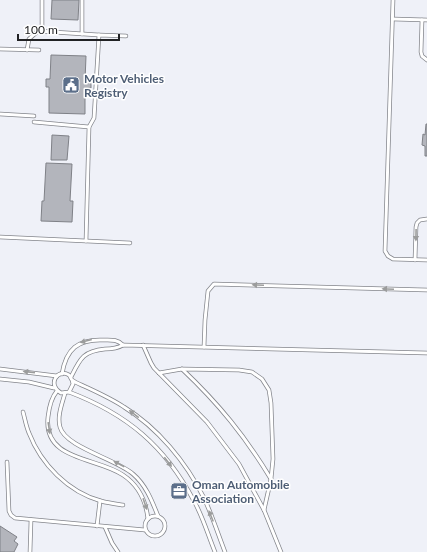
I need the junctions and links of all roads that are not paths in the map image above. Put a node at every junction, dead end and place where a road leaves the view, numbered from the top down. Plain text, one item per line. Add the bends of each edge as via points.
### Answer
1 (42, 0) edge
2 (82, 0) edge
3 (393, 0) edge
4 (392, 19) junction
5 (422, 20) junction
6 (427, 20) edge
7 (42, 31) junction
8 (82, 34) junction
9 (99, 35) junction
10 (126, 36) dead end
11 (0, 49) edge
12 (27, 50) junction
13 (39, 50) dead end
14 (427, 60) edge
15 (0, 114) edge
16 (34, 116) dead end
17 (34, 122) dead end
18 (89, 127) junction
19 (427, 219) edge
20 (0, 237) edge
21 (86, 241) junction
22 (130, 243) dead end
23 (415, 260) junction
24 (427, 260) edge
25 (427, 290) edge
26 (123, 345) junction
27 (143, 345) junction
28 (204, 347) junction
29 (427, 353) edge
30 (0, 369) edge
31 (182, 369) junction
32 (159, 373) junction
33 (62, 374) junction
34 (57, 376) junction
35 (72, 379) junction
36 (0, 380) edge
37 (54, 388) junction
38 (57, 391) junction
39 (69, 392) junction
40 (65, 393) junction
41 (23, 412) dead end
42 (7, 462) dead end
43 (271, 479) junction
44 (100, 501) junction
45 (123, 505) dead end
46 (264, 510) junction
47 (158, 516) junction
48 (148, 518) junction
49 (31, 520) junction
50 (97, 526) junction
51 (105, 527) junction
52 (145, 530) junction
53 (30, 552) edge
54 (118, 552) edge
55 (215, 552) edge
56 (226, 552) edge
57 (281, 552) edge

1 - 7 lane
2 - 8 lane
3 - 4 lane
4 - 5 lane
4 - 23 lane via 385,251 393,259
5 - 6 lane
5 - 14 lane via 421,52
7 - 8 lane
7 - 12 lane via 38,31 29,39
8 - 9 lane
9 - 10 lane
9 - 18 lane via 94,118
11 - 12 lane
12 - 13 lane
15 - 16 lane
17 - 18 lane
18 - 21 lane
19 -> 23 lane via 420,220 416,225
20 - 21 lane
21 - 22 lane
23 - 24 lane
25 -> 28 lane via 214,284 208,291
26 - 27 lane
26 -> 33 lane via 115,340 87,340 79,343 68,356
26 - 35 lane via 86,354 81,358
27 - 28 lane
27 - 32 lane
28 - 29 lane
34 -> 30 lane
31 - 32 lane
31 - 43 lane via 240,431
31 - 43 lane via 239,370 252,372 262,379 269,390 271,403
32 - 46 lane via 224,443 239,464
33 - 34 lane
33 - 35 lane
34 - 37 lane via 54,379
35 - 39 lane via 72,388
56 -> 35 lane via 204,498 183,465 162,439 124,407
36 - 37 lane via 29,382
37 - 38 lane
38 - 40 lane
38 -> 48 lane via 52,398 48,416 48,429 53,441 66,452 114,470 130,480 141,494
39 - 40 lane
39 -> 55 lane via 118,416 162,453 195,502
47 -> 40 lane via 146,489 133,474 73,442 62,433 59,420
41 - 44 lane via 28,432 49,468 70,486
42 - 49 lane via 9,511 15,518
43 - 46 lane
44 - 45 lane
44 - 50 lane
46 - 57 lane
47 - 48 lane
47 - 52 lane via 165,524 163,532 158,536 152,536
48 - 52 lane
49 - 50 lane
49 - 53 lane
50 - 51 lane
51 - 52 lane
51 - 54 lane

